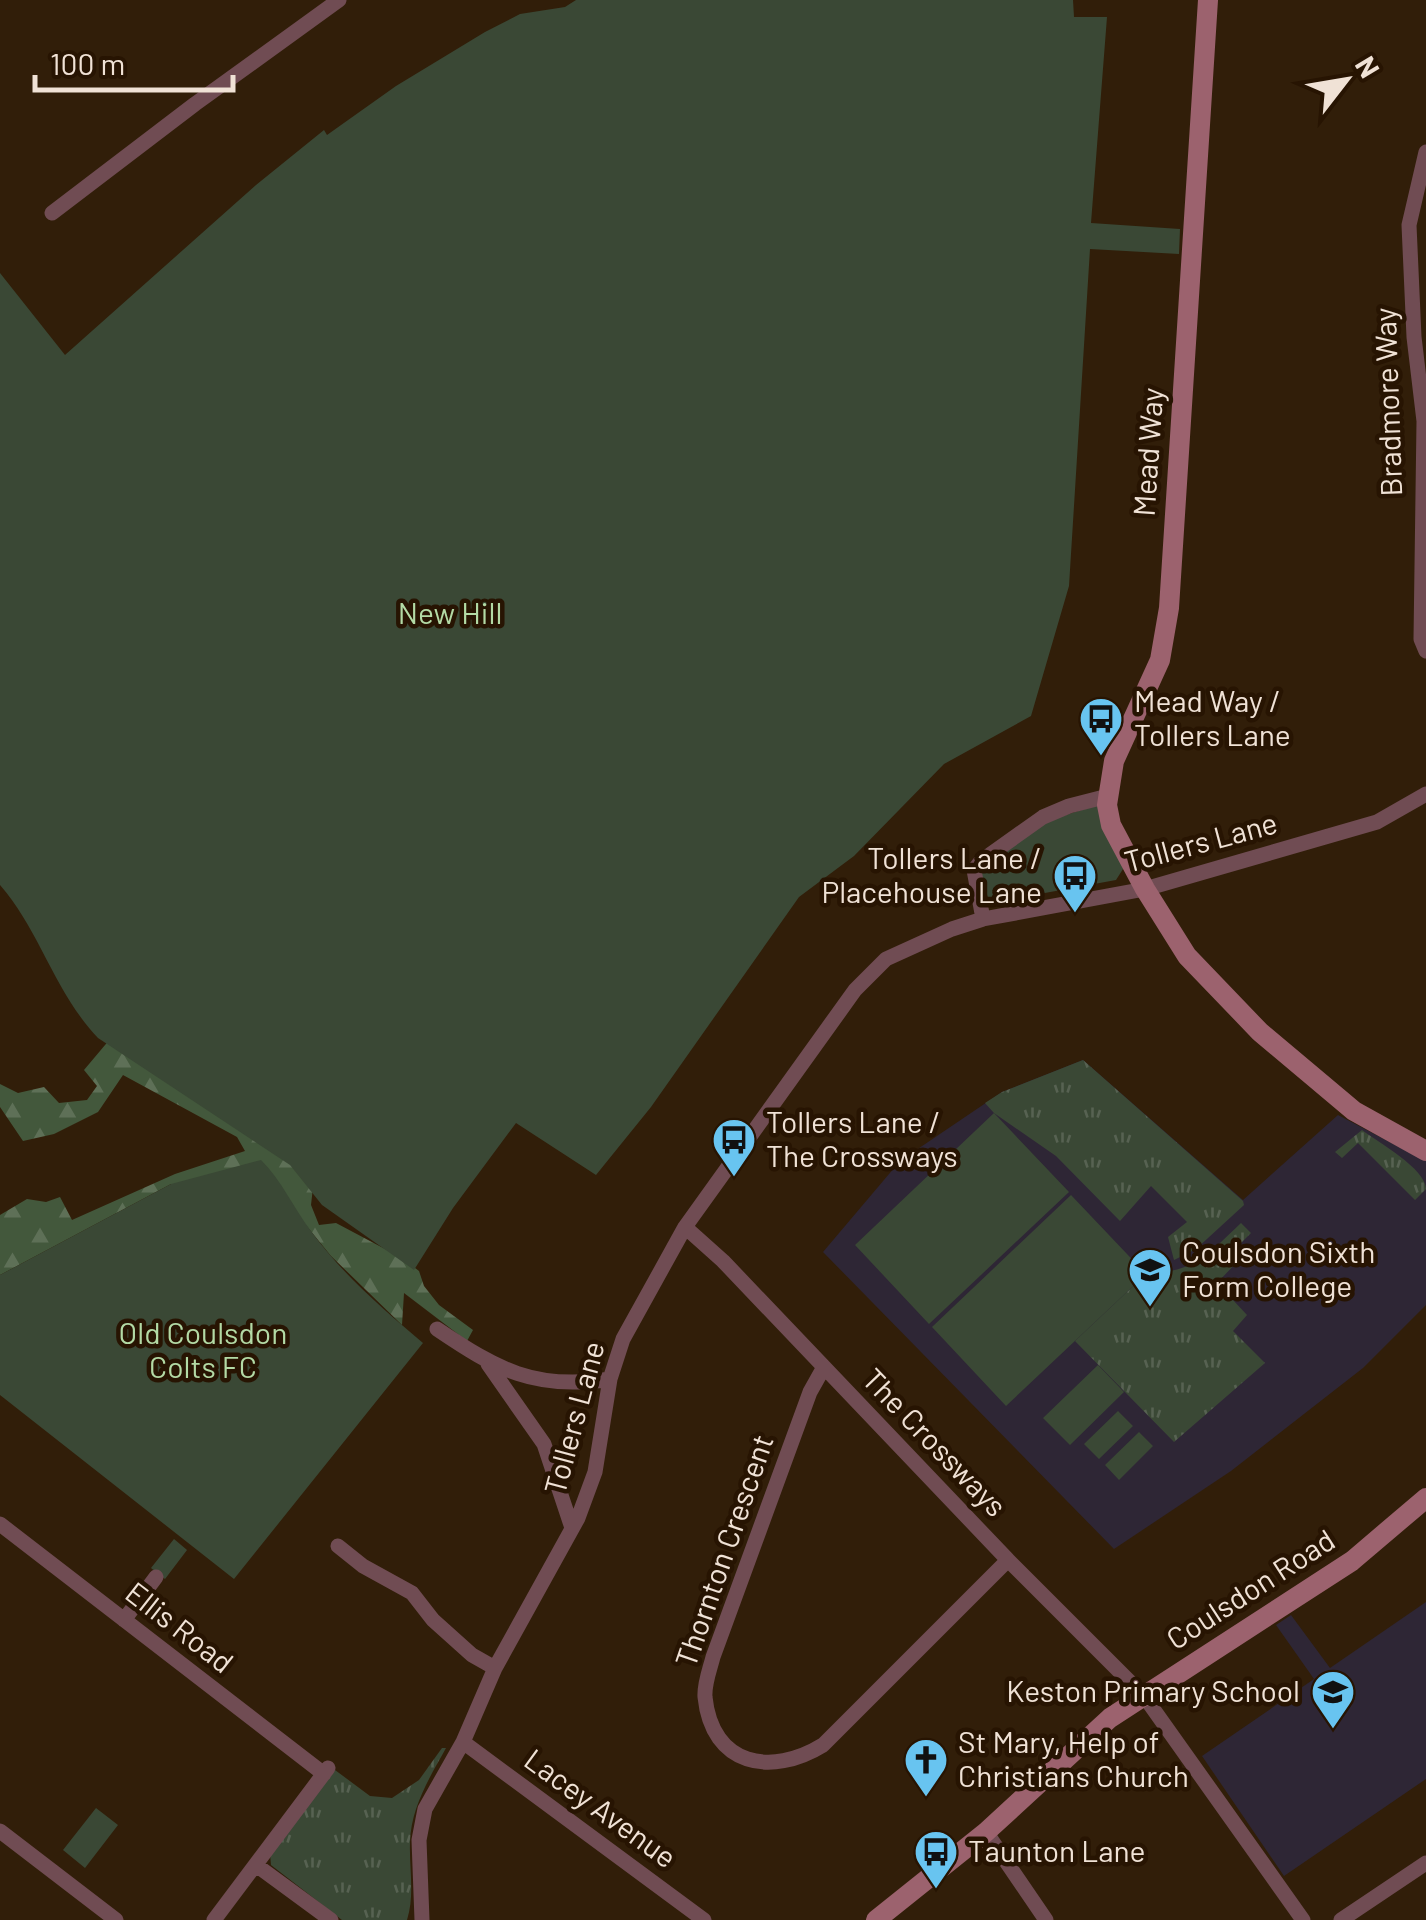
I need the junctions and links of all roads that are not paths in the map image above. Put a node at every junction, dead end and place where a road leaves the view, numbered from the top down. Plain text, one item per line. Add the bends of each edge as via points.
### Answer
1 (339, 0) edge
2 (1208, 0) edge
3 (1426, 152) edge
4 (52, 214) dead end
5 (1426, 651) edge
6 (1426, 794) edge
7 (1108, 796) junction
8 (1144, 889) junction
9 (983, 919) junction
10 (1426, 1151) edge
11 (685, 1227) junction
12 (436, 1329) dead end
13 (488, 1364) junction
14 (824, 1367) junction
15 (610, 1380) junction
16 (1426, 1498) edge
17 (0, 1524) edge
18 (572, 1528) junction
19 (338, 1546) dead end
20 (1008, 1560) junction
21 (156, 1577) dead end
22 (124, 1620) junction
23 (495, 1668) junction
24 (1144, 1696) junction
25 (464, 1742) junction
26 (0, 1831) edge
27 (986, 1832) junction
28 (1426, 1863) edge
29 (256, 1865) junction
30 (93, 1914) edge
31 (116, 1920) edge
32 (214, 1920) edge
33 (330, 1920) edge
34 (422, 1920) edge
35 (704, 1920) edge
36 (876, 1920) edge
37 (1046, 1920) edge
38 (1303, 1920) edge
39 (1341, 1920) edge

1 - 4 street
2 - 7 street, Mead Way via 1169,608 1160,660 1114,761
3 - 5 street, Bradmore Way via 1409,225 1424,421 1420,557
6 - 8 street, Tollers Lane via 1376,822
7 - 8 street, Mead Way via 1111,825
7 - 9 street via 1043,817 980,860 974,870
8 - 9 street, Tollers Lane
8 - 10 street, Mead Way via 1188,956 1260,1032 1354,1111
9 - 11 street, Tollers Lane via 886,958 855,990
11 - 14 street, The Crossways
11 - 15 street, Tollers Lane via 623,1339
12 - 13 street
13 - 15 street via 553,1383
13 - 18 street via 544,1444
14 - 20 street, The Crossways
14 - 20 street, Thornton Crescent via 709,1676 705,1694 713,1729 735,1754 764,1764 800,1759 823,1745
15 - 18 street, Tollers Lane via 595,1472
16 - 24 street, Coulsdon Road via 1352,1561
17 - 22 street, Ellis Road
18 - 23 street, Tollers Lane
19 - 23 street via 412,1592 446,1632
20 - 24 street, The Crossways
21 - 22 street
22 - 29 street, Ellis Road via 326,1771
23 - 25 street, Tollers Lane
24 - 27 street, Coulsdon Road via 1110,1718
24 - 38 street, The Crossways
25 - 34 street, Tollers Lane via 425,1812 419,1840
25 - 35 street, Lacey Avenue
26 - 30 street
27 - 36 street, Coulsdon Road
27 - 37 street
28 - 39 street
29 - 32 street
29 - 33 street
30 - 31 street

